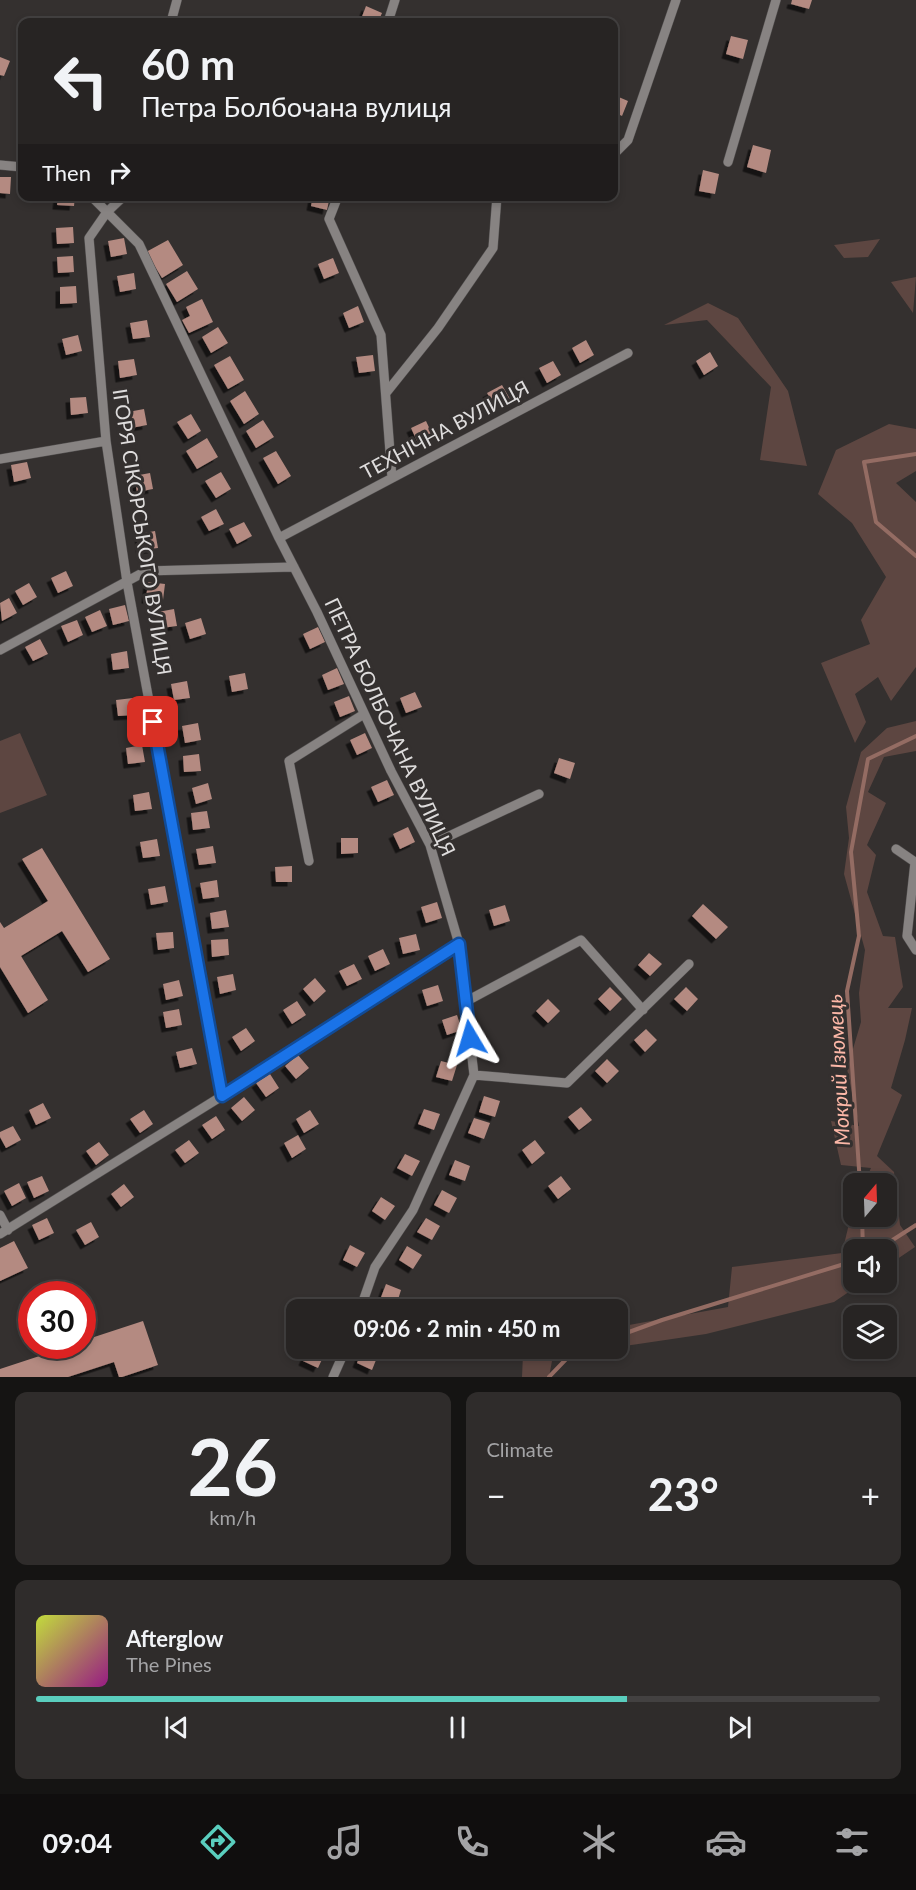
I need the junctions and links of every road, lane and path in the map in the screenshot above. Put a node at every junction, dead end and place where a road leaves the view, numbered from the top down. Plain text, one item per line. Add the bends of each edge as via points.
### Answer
1 (177, 0) edge
2 (395, 0) edge
3 (676, 0) edge
4 (776, 0) edge
5 (172, 18) edge
6 (389, 18) edge
7 (618, 150) edge
8 (728, 162) dead end
9 (0, 165) edge
10 (18, 166) edge
11 (96, 201) edge
12 (119, 201) edge
13 (336, 201) edge
14 (497, 201) edge
15 (107, 213) junction
16 (628, 353) dead end
17 (386, 393) junction
18 (106, 441) junction
19 (0, 459) edge
20 (392, 478) junction
21 (279, 538) junction
22 (294, 567) junction
23 (127, 582) junction
24 (0, 650) edge
25 (364, 714) junction
26 (539, 794) dead end
27 (430, 845) junction
28 (896, 849) dead end
29 (309, 861) dead end
30 (459, 944) junction
31 (916, 950) edge
32 (689, 964) dead end
33 (465, 1002) junction
34 (643, 1010) junction
35 (474, 1075) junction
36 (222, 1096) junction
37 (0, 1215) edge
38 (4, 1232) edge
39 (364, 1299) edge
40 (341, 1359) edge
41 (333, 1377) edge

1 - 5 street
2 - 6 street
3 - 7 street via 628,140
4 - 8 street
9 - 10 street
11 - 15 street, ПЕТРА БОЛБОЧАНА ВУЛИЦЯ
12 - 15 street, ІГОРЯ СІКОРСЬКОГО ВУЛИЦЯ
13 - 17 street via 329,219 381,335
14 - 17 street via 493,248 438,328
15 - 18 street, ІГОРЯ СІКОРСЬКОГО ВУЛИЦЯ via 89,238
15 - 21 street, ПЕТРА БОЛБОЧАНА ВУЛИЦЯ via 139,244
16 - 20 street, ТЕХНІЧНА ВУЛИЦЯ
17 - 20 street
18 - 19 street
18 - 23 street, ІГОРЯ СІКОРСЬКОГО ВУЛИЦЯ
20 - 21 street, ТЕХНІЧНА ВУЛИЦЯ
21 - 22 street, ПЕТРА БОЛБОЧАНА ВУЛИЦЯ
22 - 23 street via 146,571
22 - 25 street, ПЕТРА БОЛБОЧАНА ВУЛИЦЯ
23 - 24 street
23 - 36 street, ІГОРЯ СІКОРСЬКОГО ВУЛИЦЯ
25 - 27 street, ПЕТРА БОЛБОЧАНА ВУЛИЦЯ
25 - 29 street via 289,761
26 - 27 street
27 - 30 street, ПЕТРА БОЛБОЧАНА ВУЛИЦЯ
28 - 31 street via 915,862 907,936
30 - 33 street, ПЕТРА БОЛБОЧАНА ВУЛИЦЯ
30 - 36 street
32 - 34 street
33 - 34 street via 581,940
33 - 35 street, ПЕТРА БОЛБОЧАНА ВУЛИЦЯ
34 - 35 street via 567,1083
35 - 39 street via 413,1210 375,1267
36 - 38 street
37 - 38 street
40 - 41 street

